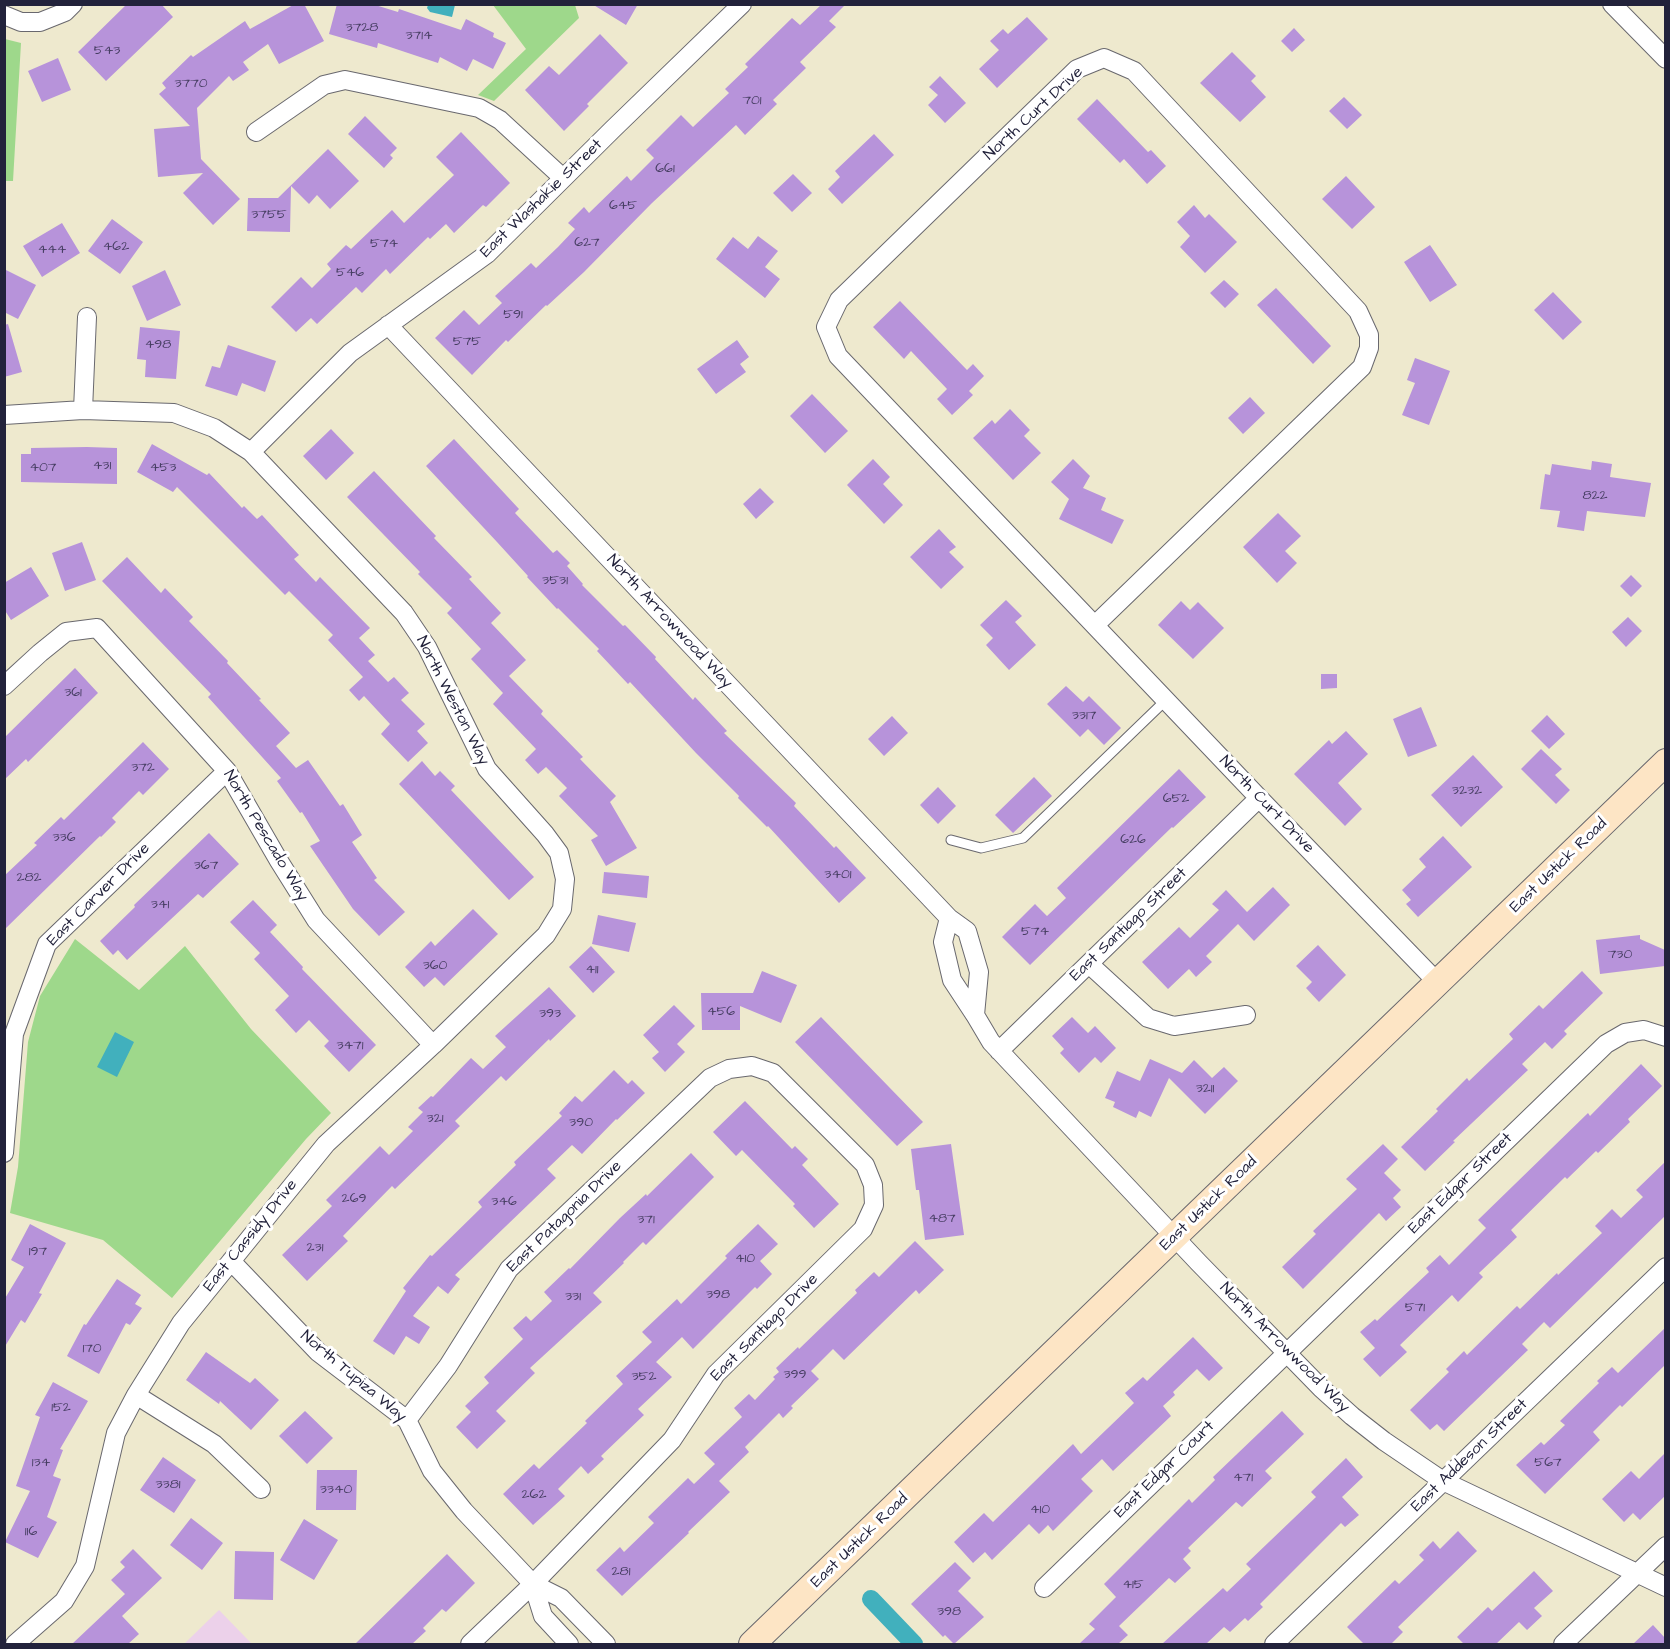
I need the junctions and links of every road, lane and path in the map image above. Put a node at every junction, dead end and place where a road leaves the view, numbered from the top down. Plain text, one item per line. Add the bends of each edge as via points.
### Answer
1 (73, 4) edge
2 (742, 4) edge
3 (1612, 4) edge
4 (13, 18) edge
5 (1665, 59) edge
6 (256, 132) dead end
7 (563, 178) junction
8 (87, 316) dead end
9 (388, 325) junction
10 (83, 410) junction
11 (4, 415) edge
12 (251, 452) junction
13 (1095, 625) junction
14 (4, 687) edge
15 (1166, 700) junction
16 (1665, 762) edge
17 (227, 771) junction
18 (1259, 798) junction
19 (951, 840) dead end
20 (565, 879) joint
21 (949, 918) junction
22 (1089, 964) junction
23 (1438, 983) junction
24 (975, 1015) junction
25 (1246, 1015) dead end
26 (1665, 1037) edge
27 (433, 1045) junction
28 (999, 1051) junction
29 (729, 1069) joint
30 (4, 1153) edge
31 (1175, 1237) junction
32 (231, 1261) junction
33 (1665, 1267) edge
34 (1286, 1353) junction
35 (136, 1395) junction
36 (406, 1420) junction
37 (1443, 1481) junction
38 (261, 1489) dead end
39 (1665, 1546) edge
40 (1636, 1574) junction
41 (533, 1584) junction
42 (1665, 1587) edge
43 (1044, 1588) dead end
44 (15, 1644) edge
45 (470, 1644) edge
46 (569, 1644) edge
47 (606, 1644) edge
48 (752, 1644) edge
49 (1274, 1644) edge
50 (1563, 1644) edge

1 - 4 street via 65,12 40,22
2 - 7 street, East Washakie Street
3 - 5 street
6 - 7 street via 324,85 345,80 479,108 500,120
7 - 9 street, East Washakie Street via 487,254
8 - 10 street
9 - 12 street, East Washakie Street via 350,353
9 - 21 street, North Arrowwood Way
10 - 11 street, North Weston Way
10 - 12 street, North Weston Way via 174,413 214,428
12 - 20 street, North Weston Way via 404,613 427,647 487,769 559,853
13 - 13 street, North Curt Drive via 838,356 826,327 839,300 1077,69 1104,58 1134,70 1358,311 1369,334 1369,348 1362,367
13 - 15 street, North Curt Drive
14 - 17 street, North Pescado Way via 66,632 97,628
15 - 18 street, North Curt Drive
15 - 19 lane via 1023,838 981,848
16 - 23 main road, East Ustick Road
17 - 27 street, North Pescado Way via 316,920
17 - 30 street, East Carver Drive via 47,944 14,1034
18 - 22 street, East Santiago Street
18 - 23 street, North Curt Drive
20 - 27 street, East Cassidy Drive via 562,909 546,935
21 - 24 street, North Arrowwood Way via 943,942 952,980
21 - 24 street, North Arrowwood Way via 967,931 979,972
22 - 25 street via 1148,1018 1174,1026
22 - 28 street, East Santiago Street
23 - 31 main road, East Ustick Road
24 - 28 street, North Arrowwood Way
26 - 34 street, East Edgar Street via 1644,1030 1625,1033 1606,1044
27 - 32 street, East Cassidy Drive via 326,1144
28 - 31 street, North Arrowwood Way
29 - 36 street, East Patagonia Drive via 710,1078 509,1269 448,1366
29 - 41 street, East Santiago Drive via 752,1066 773,1074 866,1165 874,1205 863,1229 716,1374 672,1440
31 - 34 street, North Arrowwood Way
31 - 48 main road, East Ustick Road
32 - 35 street, East Cassidy Drive via 181,1323
32 - 36 street, North Tupiza Way via 318,1352
33 - 37 street, East Addeson Street
34 - 37 street, North Arrowwood Way via 1352,1416
34 - 43 street, East Edgar Court
35 - 38 street via 214,1444
35 - 44 street, East Cassidy Drive via 116,1432 85,1566 64,1601
36 - 41 street, North Tupiza Way via 432,1471
37 - 40 street, North Arrowwood Way
37 - 49 street, East Addeson Street
39 - 40 street
40 - 42 street, North Arrowwood Way
40 - 50 street
41 - 45 street, East Santiago Drive
41 - 46 street, North Tupiza Way via 543,1616
41 - 47 street, North Tupiza Way via 561,1598

